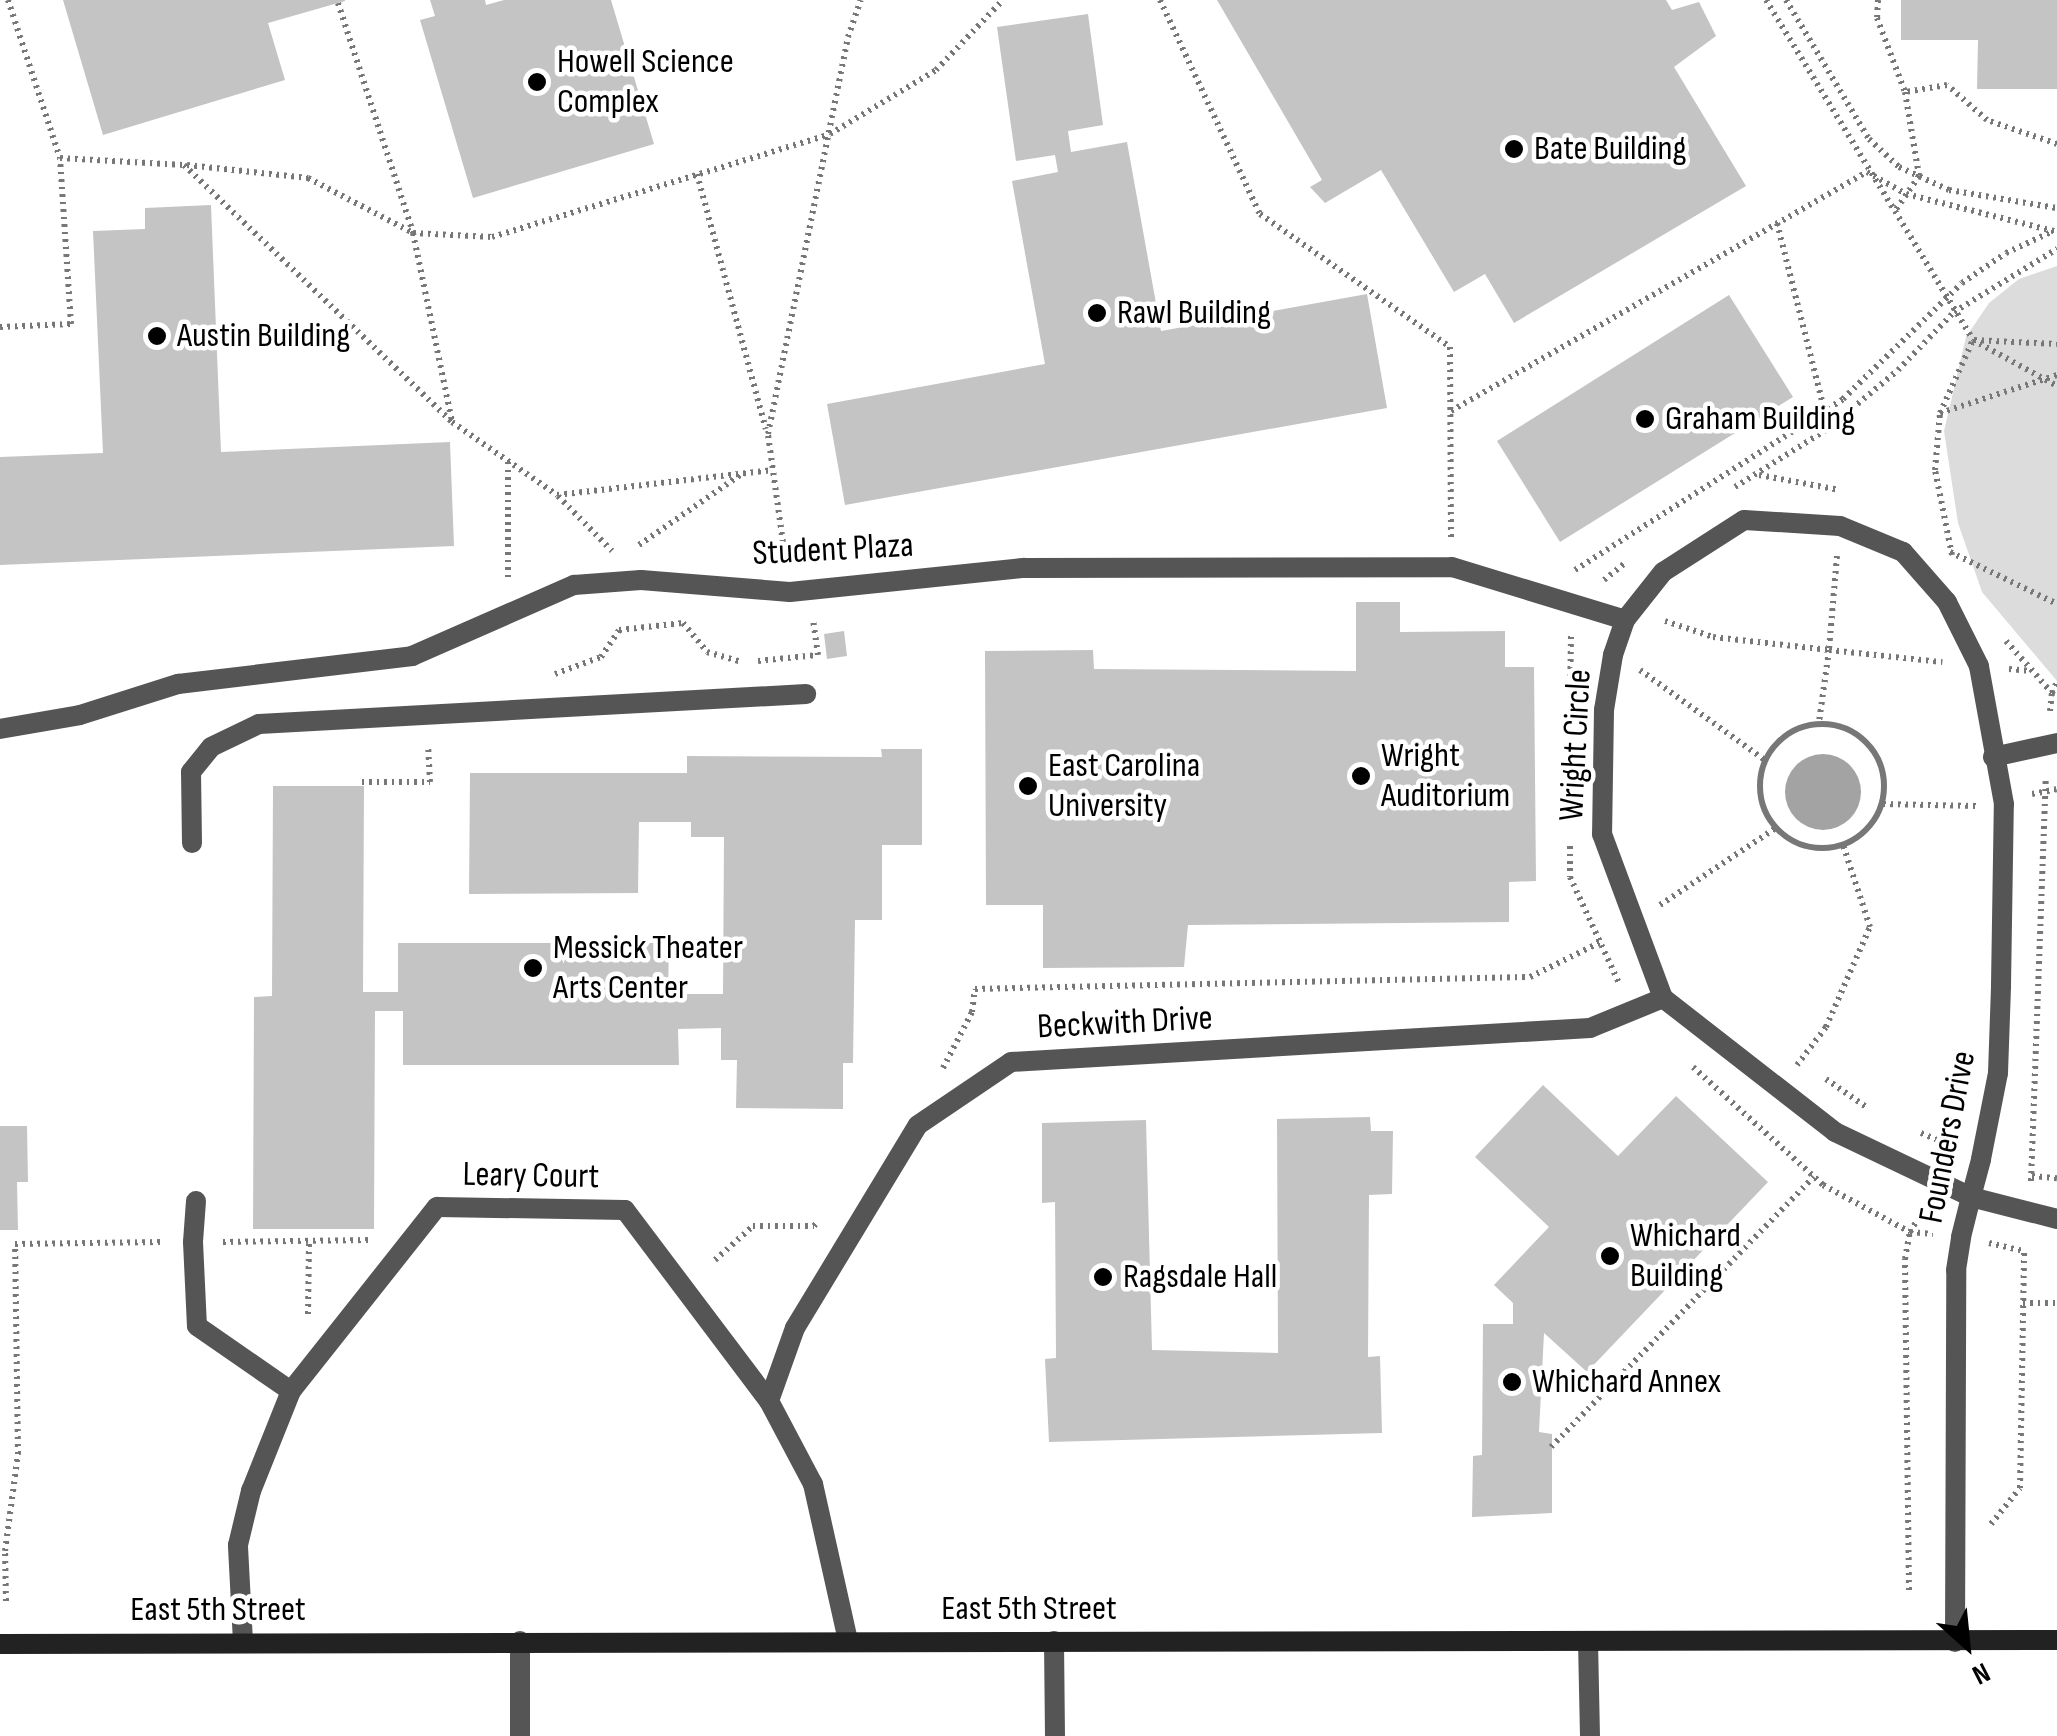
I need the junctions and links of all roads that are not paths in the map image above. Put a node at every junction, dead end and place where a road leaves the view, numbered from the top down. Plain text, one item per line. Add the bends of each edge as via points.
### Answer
1 (1904, 552) joint
2 (1622, 626) junction
3 (806, 694) dead end
4 (0, 729) edge
5 (2052, 742) edge
6 (1992, 757) junction
7 (192, 843) dead end
8 (1663, 998) junction
9 (1971, 1197) junction
10 (196, 1202) dead end
11 (2057, 1219) edge
12 (291, 1390) junction
13 (769, 1400) junction
14 (848, 1640) junction
15 (2057, 1640) edge
16 (520, 1641) junction
17 (1588, 1641) junction
18 (242, 1642) junction
19 (1054, 1642) junction
20 (1955, 1642) junction
21 (0, 1644) edge
22 (520, 1736) edge
23 (1055, 1736) edge
24 (1590, 1736) edge

1 - 2 street, Wright Circle via 1840,526 1744,520 1663,572
1 - 6 street, Founders Drive via 1948,602 1980,666
2 - 4 street, Student Plaza via 1452,567 1024,568 790,592 624,581 574,585 412,656 178,684 80,715
2 - 8 street, Wright Circle via 1604,710 1602,834
3 - 7 street via 259,724 211,747 191,772
5 - 6 street
6 - 9 street, Founders Drive via 2004,804 1998,1073
8 - 9 street via 1835,1132
8 - 13 street, Beckwith Drive via 1590,1028 1012,1062 918,1125 795,1328
9 - 11 street
9 - 20 street, Founders Drive via 1956,1270
10 - 12 street via 197,1326
12 - 13 street, Leary Court via 438,1207 625,1210
12 - 18 street, Leary Court via 238,1545
13 - 14 street, Leary Court via 813,1484
14 - 16 main road, East 5th Street
14 - 19 main road, East 5th Street
15 - 20 main road, East 5th Street
16 - 18 main road, East 5th Street
16 - 22 street
17 - 19 main road, East 5th Street
17 - 20 main road, East 5th Street
17 - 24 street
18 - 21 main road, East 5th Street
19 - 23 street

